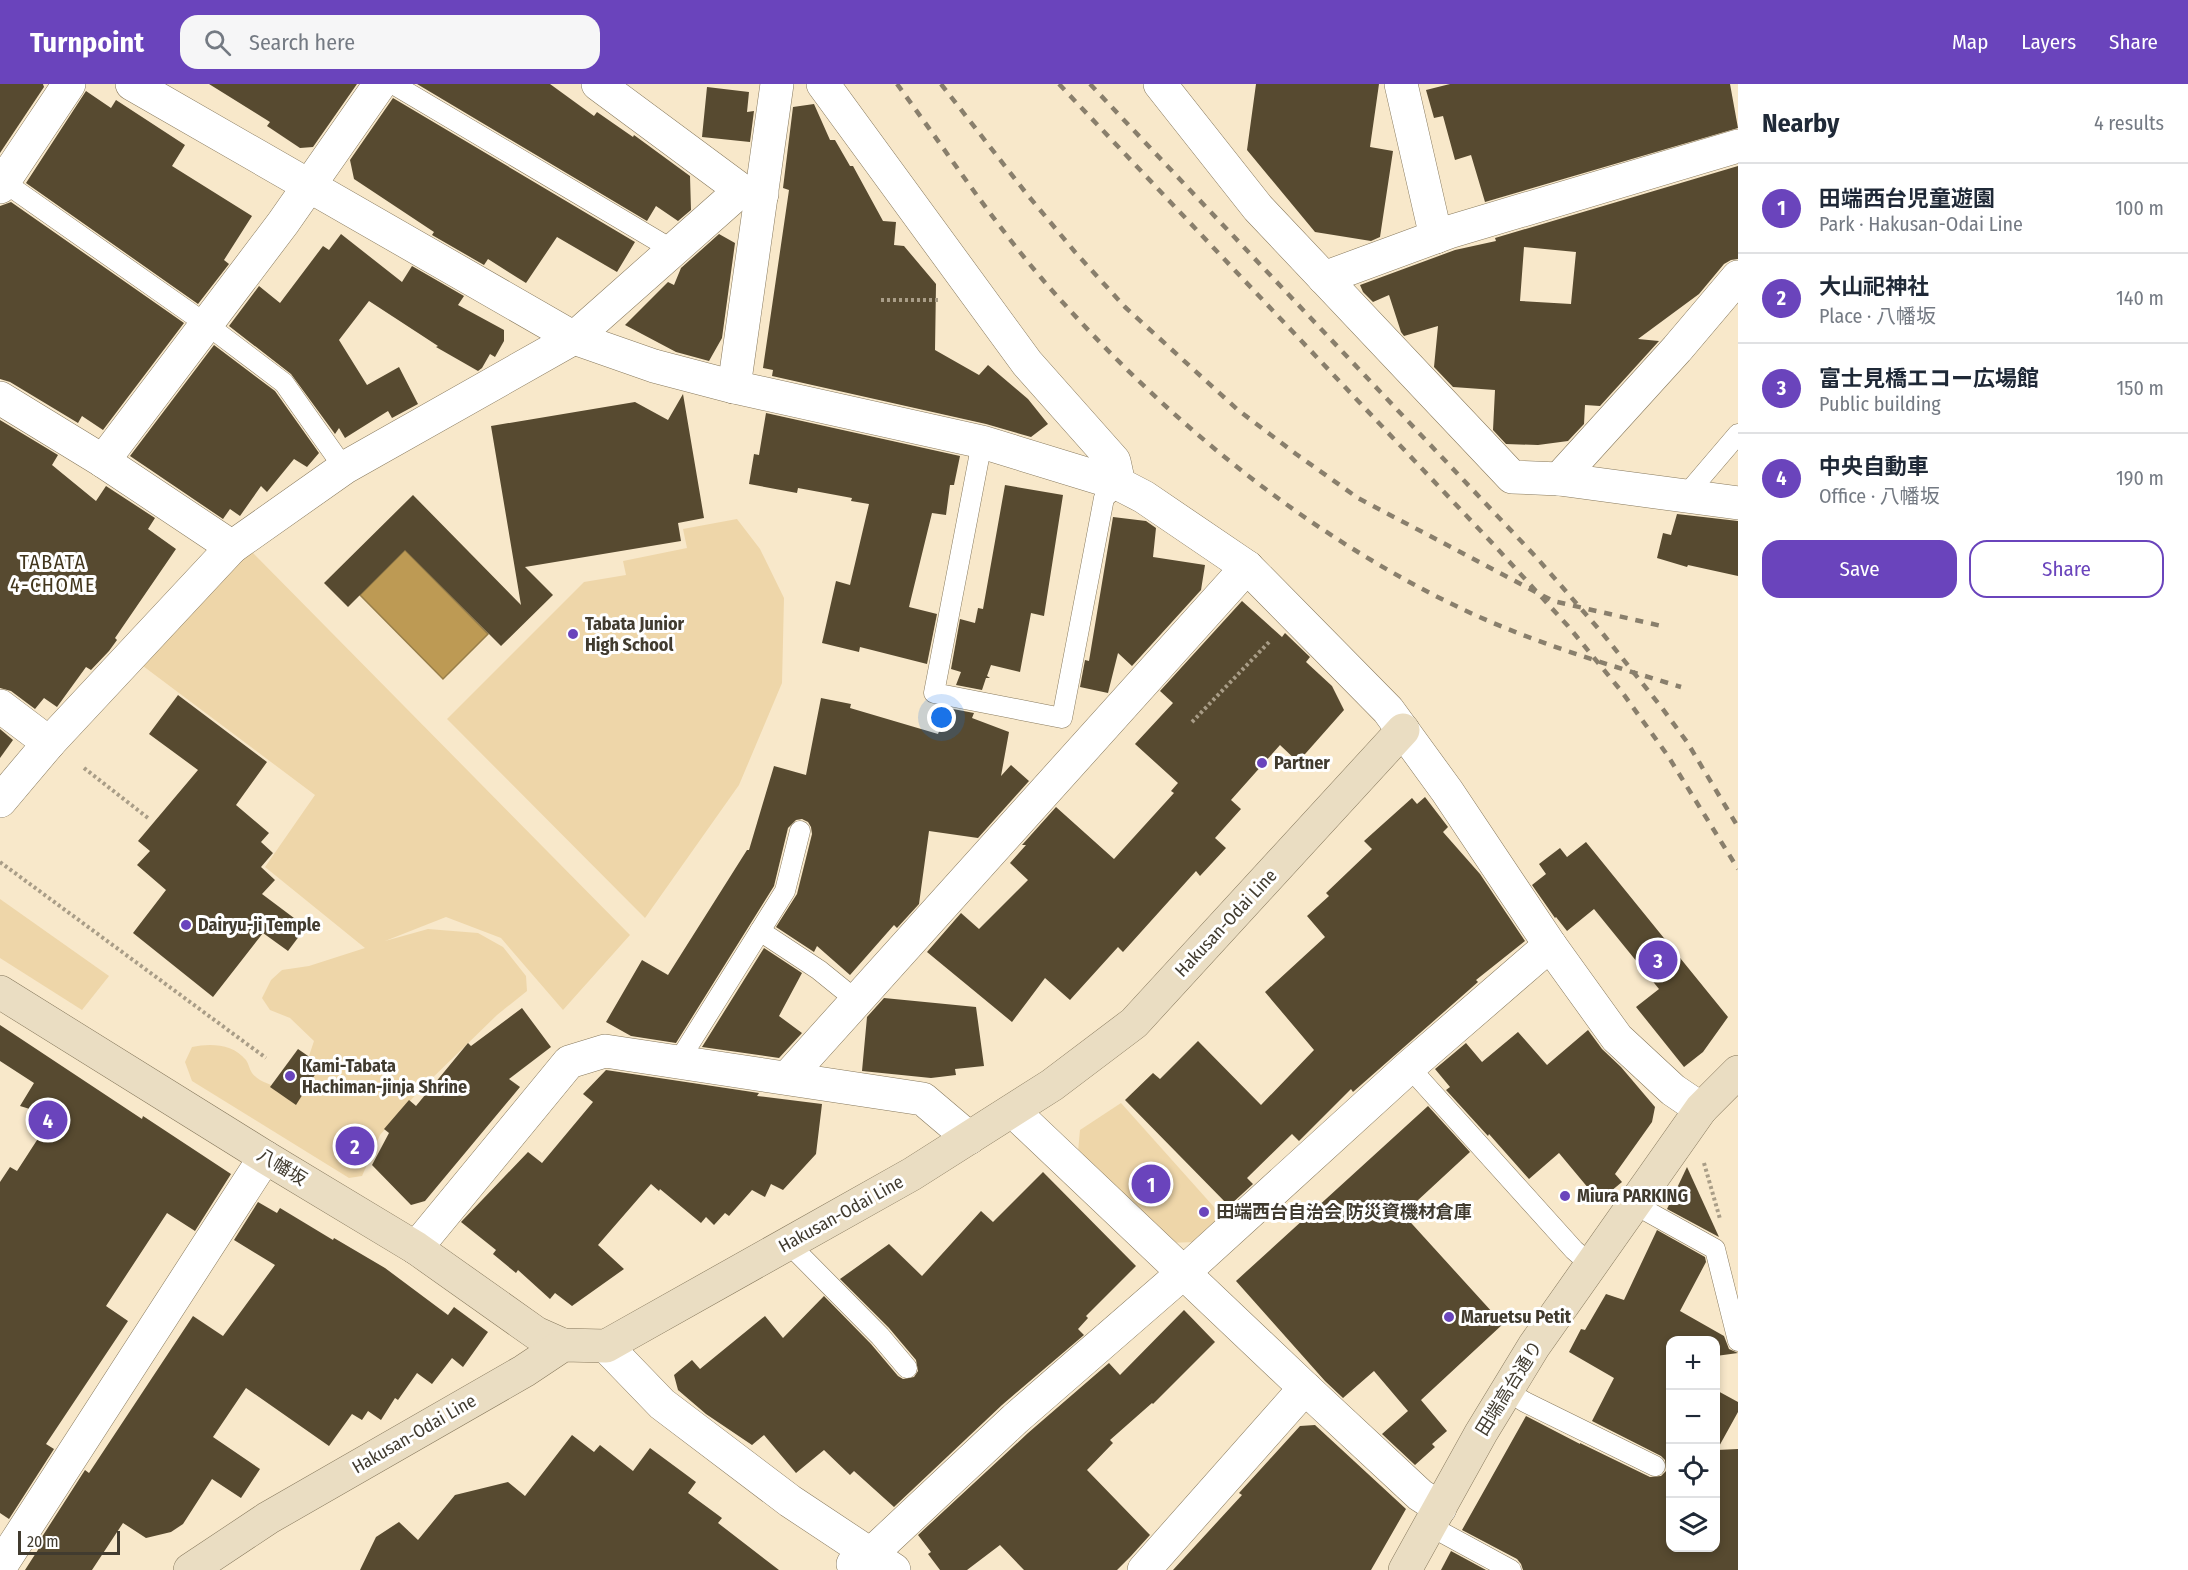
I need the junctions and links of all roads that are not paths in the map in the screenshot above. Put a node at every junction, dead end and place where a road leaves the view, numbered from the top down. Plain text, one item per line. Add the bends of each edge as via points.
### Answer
1 (69, 84) edge
2 (132, 84) edge
3 (380, 84) edge
4 (393, 84) edge
5 (598, 84) edge
6 (777, 84) edge
7 (823, 84) edge
8 (1160, 84) edge
9 (1401, 84) edge
10 (1738, 146) edge
11 (2, 184) edge
12 (310, 186) junction
13 (752, 192) junction
14 (1436, 237) junction
15 (673, 250) junction
16 (1738, 277) edge
17 (1324, 278) junction
18 (206, 324) junction
19 (574, 338) junction
20 (734, 387) junction
21 (0, 398) edge
22 (1738, 434) edge
23 (982, 442) junction
24 (103, 460) junction
25 (344, 468) junction
26 (1558, 479) junction
27 (1119, 483) junction
28 (1686, 495) junction
29 (1738, 503) edge
30 (232, 547) junction
31 (1247, 567) junction
32 (0, 706) edge
33 (1403, 730) junction
34 (49, 742) junction
35 (0, 801) edge
36 (800, 831) dead end
37 (760, 931) junction
38 (1550, 945) junction
39 (0, 992) edge
40 (856, 1000) junction
41 (678, 1062) junction
42 (1410, 1067) junction
43 (1738, 1072) edge
44 (786, 1078) junction
45 (1701, 1109) junction
46 (1013, 1111) junction
47 (969, 1138) junction
48 (265, 1157) junction
49 (1634, 1204) junction
50 (789, 1244) junction
51 (416, 1248) junction
52 (1590, 1264) junction
53 (1183, 1273) junction
54 (1738, 1341) edge
55 (563, 1345) junction
56 (606, 1346) junction
57 (907, 1368) dead end
58 (1305, 1388) junction
59 (1507, 1391) junction
60 (1655, 1466) dead end
61 (1435, 1517) junction
62 (865, 1566) edge
63 (0, 1567) edge
64 (190, 1570) edge
65 (1144, 1570) edge
66 (1405, 1570) edge
67 (1511, 1570) edge

1 - 11 street
2 - 12 street
3 - 12 street
4 - 15 lane
5 - 13 street
6 - 13 street
7 - 27 street via 1027,363 1113,461
8 - 17 street via 1258,208
9 - 14 street
10 - 14 street
11 - 18 lane
12 - 18 street
12 - 19 street
13 - 15 street
13 - 20 street
14 - 17 street
15 - 19 street
16 - 26 street
17 - 26 street via 1512,477
18 - 24 street
18 - 25 lane via 284,382
19 - 20 street via 654,366
19 - 25 street
20 - 23 street
21 - 24 street
22 - 28 lane
23 - 27 street
23 - 27 lane via 934,693 1062,718 1104,498
24 - 30 street
25 - 30 street
26 - 28 street
27 - 31 street
28 - 29 street
30 - 34 street
31 - 33 street
31 - 40 street
32 - 34 street
33 - 38 street
33 - 46 main road, Hakusan-Odai Line via 1134,1023
34 - 35 street
36 - 37 lane via 785,891
37 - 40 lane
37 - 41 lane
38 - 42 street
38 - 45 street via 1617,1038 1673,1090
39 - 48 main road, 八幡坂
40 - 44 street
41 - 44 street
41 - 51 street via 605,1051 569,1062
42 - 52 lane
42 - 53 street
43 - 45 main road, 田端高台通り
44 - 47 street via 923,1099
45 - 49 main road, 田端高台通り
46 - 47 main road, Hakusan-Odai Line
46 - 53 street
47 - 50 main road, Hakusan-Odai Line
48 - 51 main road, 八幡坂
48 - 63 street
49 - 52 main road, 田端高台通り
49 - 54 lane via 1715,1249
50 - 56 main road, Hakusan-Odai Line
50 - 57 lane
51 - 55 main road, 八幡坂 via 536,1334
52 - 59 main road, 田端高台通り
53 - 58 street
53 - 62 street via 1015,1419
55 - 56 main road
55 - 64 main road, Hakusan-Odai Line via 268,1518
56 - 62 street via 662,1404 790,1501
58 - 61 street via 1420,1495
58 - 65 street
59 - 60 lane
59 - 61 main road, 田端高台通り
61 - 66 main road, 田端高台通り
61 - 67 lane

